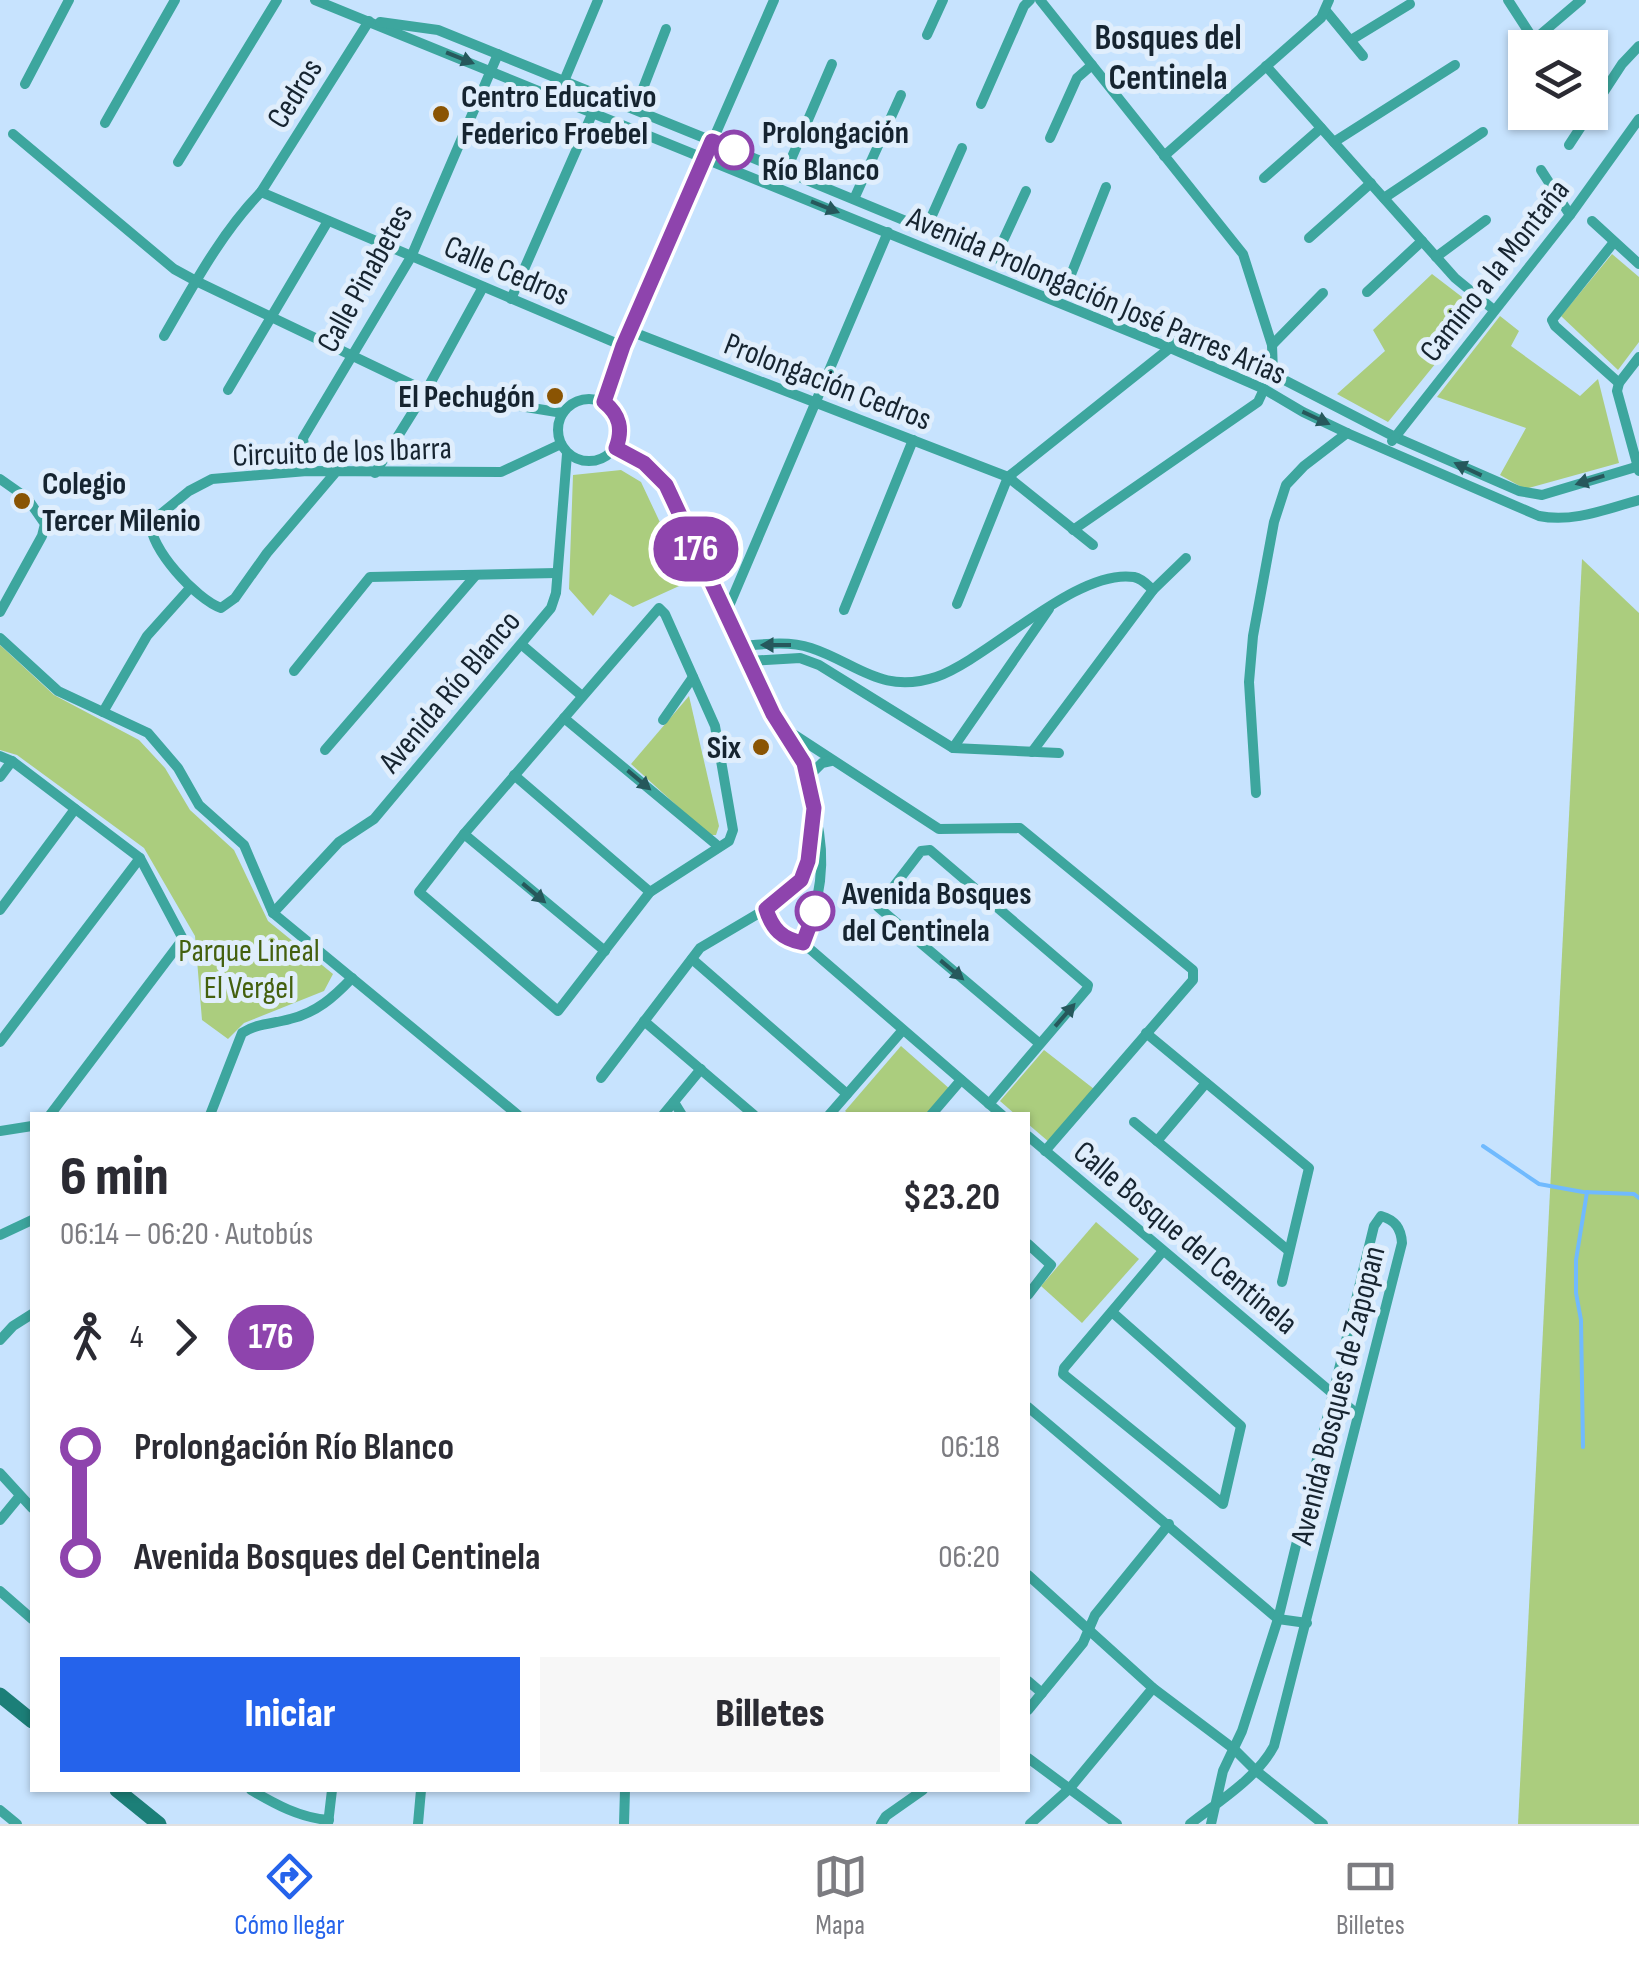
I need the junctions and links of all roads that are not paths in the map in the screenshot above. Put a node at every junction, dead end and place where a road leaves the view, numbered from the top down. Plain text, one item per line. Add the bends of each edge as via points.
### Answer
1 (69, 0) edge
2 (175, 0) edge
3 (276, 0) edge
4 (316, 0) edge
5 (598, 0) edge
6 (774, 0) edge
7 (943, 0) edge
8 (1030, 0) edge
9 (1040, 0) edge
10 (1508, 0) edge
11 (1576, 1) edge
12 (1410, 4) dead end
13 (1328, 6) edge
14 (369, 20) junction
15 (666, 30) dead end
16 (1528, 30) edge
17 (1550, 30) edge
18 (928, 34) dead end
19 (1352, 40) junction
20 (1639, 46) edge
21 (498, 54) junction
22 (1363, 56) dead end
23 (832, 64) dead end
24 (1092, 64) junction
25 (1455, 65) dead end
26 (1266, 66) junction
27 (490, 70) junction
28 (564, 80) junction
29 (1608, 83) edge
30 (25, 84) dead end
31 (901, 94) dead end
32 (981, 104) dead end
33 (635, 109) junction
34 (593, 112) junction
35 (1639, 119) edge
36 (105, 123) dead end
37 (1322, 128) junction
38 (1577, 130) edge
39 (1483, 132) dead end
40 (12, 134) dead end
41 (1050, 138) dead end
42 (712, 141) junction
43 (1334, 142) junction
44 (1569, 145) dead end
45 (962, 148) dead end
46 (1164, 156) junction
47 (705, 158) junction
48 (178, 162) dead end
49 (1541, 170) dead end
50 (786, 171) junction
51 (1264, 178) dead end
52 (1371, 183) junction
53 (1106, 187) dead end
54 (1026, 191) dead end
55 (261, 192) junction
56 (1384, 198) junction
57 (854, 199) junction
58 (1570, 216) junction
59 (1486, 220) dead end
60 (328, 221) junction
61 (1592, 221) dead end
62 (926, 229) junction
63 (888, 232) junction
64 (1309, 238) dead end
65 (1422, 240) junction
66 (1614, 242) junction
67 (411, 257) junction
68 (1436, 257) junction
69 (995, 258) junction
70 (1639, 264) edge
71 (196, 281) junction
72 (482, 287) junction
73 (1066, 287) junction
74 (1367, 292) dead end
75 (1323, 293) dead end
76 (511, 299) junction
77 (1494, 310) junction
78 (272, 318) junction
79 (630, 331) junction
80 (1176, 332) junction
81 (164, 336) dead end
82 (1272, 345) junction
83 (623, 346) junction
84 (1170, 348) junction
85 (351, 354) junction
86 (1639, 357) edge
87 (1272, 374) junction
88 (1620, 383) junction
89 (1264, 389) junction
90 (228, 390) dead end
91 (426, 391) junction
92 (604, 402) junction
93 (817, 403) junction
94 (563, 413) junction
95 (1347, 433) junction
96 (1395, 436) junction
97 (913, 440) junction
98 (616, 448) junction
99 (564, 449) junction
100 (1386, 450) junction
101 (1638, 468) edge
102 (307, 471) junction
103 (375, 472) junction
104 (335, 473) junction
105 (1008, 476) junction
106 (0, 479) edge
107 (1542, 494) junction
108 (1639, 500) edge
109 (1539, 516) junction
110 (1073, 530) junction
111 (1093, 545) dead end
112 (1186, 558) dead end
113 (556, 573) junction
114 (476, 575) junction
115 (190, 588) junction
116 (1153, 590) junction
117 (957, 604) dead end
118 (1052, 604) junction
119 (844, 610) dead end
120 (0, 612) edge
121 (726, 613) junction
122 (0, 638) edge
123 (522, 645) junction
124 (742, 646) junction
125 (749, 661) junction
126 (294, 671) dead end
127 (693, 677) junction
128 (872, 678) junction
129 (864, 692) junction
130 (582, 696) junction
131 (103, 712) junction
132 (564, 718) junction
133 (663, 720) dead end
134 (785, 728) junction
135 (953, 748) junction
136 (325, 750) dead end
137 (1032, 752) junction
138 (1058, 753) dead end
139 (0, 756) edge
140 (831, 760) junction
141 (12, 762) junction
142 (514, 775) junction
143 (0, 777) edge
144 (808, 777) junction
145 (1256, 792) dead end
146 (814, 808) junction
147 (75, 809) junction
148 (464, 834) junction
149 (718, 846) junction
150 (140, 858) junction
151 (801, 880) junction
152 (821, 887) junction
153 (650, 892) junction
154 (766, 909) junction
155 (0, 910) edge
156 (273, 913) junction
157 (803, 943) junction
158 (605, 951) junction
159 (692, 958) junction
160 (352, 978) junction
161 (644, 1021) junction
162 (902, 1031) junction
163 (1146, 1033) junction
164 (0, 1042) edge
165 (1040, 1044) junction
166 (701, 1070) junction
167 (602, 1078) dead end
168 (961, 1080) junction
169 (1206, 1083) junction
170 (847, 1094) junction
171 (674, 1102) junction
172 (989, 1104) junction
173 (52, 1112) edge
174 (211, 1112) edge
175 (514, 1112) edge
176 (666, 1112) edge
177 (680, 1112) edge
178 (750, 1112) edge
179 (832, 1112) edge
180 (934, 1112) edge
181 (998, 1112) edge
182 (1134, 1122) dead end
183 (30, 1126) edge
184 (0, 1132) edge
185 (1030, 1138) edge
186 (1157, 1141) junction
187 (1046, 1152) junction
188 (30, 1221) edge
189 (0, 1235) edge
190 (1030, 1246) edge
191 (1163, 1251) junction
192 (1288, 1251) junction
193 (1282, 1282) dead end
194 (1030, 1292) edge
195 (1112, 1312) junction
196 (30, 1316) edge
197 (0, 1340) edge
198 (1332, 1393) junction
199 (1030, 1409) edge
200 (1357, 1414) junction
201 (0, 1473) edge
202 (20, 1496) junction
203 (30, 1506) edge
204 (0, 1520) edge
205 (1169, 1524) junction
206 (1030, 1576) edge
207 (0, 1591) edge
208 (30, 1617) edge
209 (1278, 1619) junction
210 (1306, 1623) junction
211 (1088, 1631) junction
212 (1030, 1684) edge
213 (1153, 1688) junction
214 (1042, 1693) junction
215 (0, 1695) edge
216 (1030, 1708) edge
217 (30, 1719) edge
218 (1234, 1748) junction
219 (1030, 1759) edge
220 (1255, 1770) junction
221 (1070, 1788) junction
222 (119, 1792) edge
223 (255, 1792) edge
224 (332, 1792) edge
225 (421, 1792) edge
226 (626, 1792) edge
227 (920, 1792) edge
228 (1216, 1803) junction
229 (0, 1810) edge
230 (328, 1822) edge
231 (17, 1824) edge
232 (159, 1824) edge
233 (418, 1824) edge
234 (428, 1824) edge
235 (624, 1824) edge
236 (882, 1824) edge
237 (1030, 1824) edge
238 (1118, 1824) edge
239 (1190, 1824) edge
240 (1211, 1824) edge
241 (1322, 1824) edge

1 - 30 street
2 - 36 street
3 - 48 street
4 - 14 street, Avenida Prolongación José Parres Arias
5 - 28 street
6 - 42 street
7 - 18 street
8 - 32 street
9 - 24 street
10 - 16 street
11 - 17 street
12 - 19 street
13 - 19 street
13 - 26 street
14 - 21 street, Avenida Prolongación José Parres Arias via 438,30
14 -> 27 street, Avenida Prolongación José Parres Arias
14 - 55 street, Cedros
15 - 33 street
19 - 22 street
20 - 29 street
21 - 27 street, Calle Pinabetes
21 - 28 street, Avenida Prolongación José Parres Arias
23 - 50 street
24 - 41 street via 1077,78
24 - 46 street
25 - 43 street
26 - 37 street
26 - 46 street
27 - 34 street, Avenida Prolongación José Parres Arias
27 - 67 street, Calle Pinabetes
28 - 33 street, Avenida Prolongación José Parres Arias
31 - 57 street
33 - 42 street, Avenida Prolongación José Parres Arias
34 - 47 street, Avenida Prolongación José Parres Arias
34 - 76 street
35 - 58 street, Camino a la Montaña
37 - 43 street
37 - 51 street
38 - 44 street
39 - 56 street
40 - 71 street
42 - 47 street
42 - 50 street, Avenida Prolongación José Parres Arias
43 - 52 street
45 - 62 street
46 - 82 street via 1243,254
47 -> 63 street, Avenida Prolongación José Parres Arias
47 - 79 street
49 - 58 street
50 - 57 street, Avenida Prolongación José Parres Arias
52 - 56 street
52 - 64 street
53 - 73 street
54 - 69 street
55 - 60 street, Calle Cedros
55 - 71 street, Cedros
56 - 65 street
57 - 62 street, Avenida Prolongación José Parres Arias
58 - 77 street, Camino a la Montaña
59 - 68 street
60 - 67 street, Calle Cedros
60 - 78 street
61 - 66 street
62 - 69 street, Avenida Prolongación José Parres Arias
63 - 84 street, Avenida Prolongación José Parres Arias
63 - 93 street
65 - 68 street
65 - 74 street
66 - 70 street
66 - 88 street via 1552,320
67 - 72 street, Calle Cedros
67 - 85 street, Calle Pinabetes
68 - 77 street
69 - 73 street, Avenida Prolongación José Parres Arias
71 - 78 street
71 - 81 street, Cedros
72 - 76 street, Calle Cedros
72 - 91 street
73 - 80 street, Avenida Prolongación José Parres Arias
75 - 82 street
76 - 83 street, Calle Cedros
77 - 96 street, Camino a la Montaña
78 - 85 street
78 - 90 street
79 - 83 street
79 - 93 street, Prolongación Cedros
80 - 84 street
80 - 87 street, Avenida Prolongación José Parres Arias
82 - 87 street
83 - 92 street
84 - 89 street, Avenida Prolongación José Parres Arias
84 - 105 street
85 - 91 street
85 - 102 street, Calle Pinabetes via 302,438
86 - 88 street
87 - 96 street, Avenida Prolongación José Parres Arias
88 - 101 street via 1618,402
89 -> 95 street, Avenida Prolongación José Parres Arias
89 - 110 street via 1258,402
91 - 94 street
91 - 103 street
92 - 94 street via 584,399
92 - 98 street via 620,422
93 - 97 street, Prolongación Cedros
93 - 121 street
94 - 99 street via 558,428
95 - 100 street, Avenida Prolongación José Parres Arias
95 - 145 street via 1286,485 1274,522 1248,682
96 - 100 street, Camino a la Montaña
107 -> 96 street, Avenida Prolongación José Parres Arias via 1505,486
97 - 105 street, Prolongación Cedros
97 - 119 street
98 - 99 street via 594,462
98 - 121 street via 666,485
99 - 103 street, Circuito de los Ibarra via 501,472
99 - 113 street, Avenida Río Blanco
100 - 109 street, Avenida Prolongación José Parres Arias
101 -> 107 street
102 - 104 street, Circuito de los Ibarra
102 - 115 street, Circuito de los Ibarra via 212,480 157,514 152,537
103 - 104 street, Circuito de los Ibarra
104 - 115 street via 235,598 221,608
105 - 110 street
105 - 117 street
106 - 120 street via 27,498 45,524
107 - 109 street
108 - 109 street, Avenida Prolongación José Parres Arias via 1576,518
110 - 111 street
112 - 116 street
113 - 114 street
113 - 123 street, Avenida Río Blanco via 551,608
114 - 126 street via 370,578
114 - 136 street
115 - 131 street via 147,636
116 - 118 street via 1131,576
116 - 137 street
118 - 128 street via 935,677
118 - 135 street
121 - 124 street
122 - 131 street via 58,691
123 - 130 street
123 - 156 street, Avenida Río Blanco via 374,819 338,842
124 - 125 street
128 -> 124 street via 811,648
125 - 129 street via 810,661
125 - 134 street
127 - 130 street via 660,608
127 - 133 street
127 - 149 street via 716,726 734,830
128 - 129 street
129 - 135 street
130 - 132 street
131 - 156 street via 148,733 199,805 244,846
132 - 142 street
132 -> 149 street
134 - 140 street
134 - 144 street
135 - 137 street
137 - 138 street
139 - 141 street
140 - 144 street
140 - 163 street via 939,829 1020,828 1194,970
141 - 143 street
141 - 147 street
142 - 148 street
142 - 153 street
144 - 146 street
146 - 151 street
146 - 152 street via 822,840
147 - 150 street
147 - 155 street
148 -> 158 street
148 - 158 street via 418,892 554,1010 563,1009
149 - 153 street
150 - 164 street
150 - 173 street via 183,939
151 - 152 street
151 - 154 street
152 - 157 street
153 - 158 street
154 - 157 street via 779,933
154 - 159 street
156 - 160 street
157 - 162 street
159 - 161 street
159 - 170 street
160 - 174 street via 310,1013 242,1033
160 - 175 street
161 - 166 street
161 - 167 street
162 - 168 street
162 - 170 street
163 - 169 street
163 - 187 street
165 -> 165 street via 1087,989 1086,981 926,849 878,907
165 - 172 street
166 - 171 street
166 - 178 street
168 - 172 street
168 - 180 street
169 - 186 street
169 - 192 street via 1309,1168
170 - 179 street
171 - 176 street
171 - 177 street
172 - 181 street
182 - 186 street
183 - 184 street
185 - 187 street, Calle Bosque del Centinela
186 - 192 street
187 - 191 street, Calle Bosque del Centinela
188 - 189 street
190 - 194 street via 1051,1266
191 - 195 street
191 - 198 street, Calle Bosque del Centinela
192 - 193 street
195 - 195 street via 1063,1374 1223,1504 1242,1426
196 - 197 street
198 - 200 street, Calle Bosque del Centinela
198 - 200 street, Avenida Bosques de Zapopan via 1374,1226 1381,1216 1388,1218 1402,1243
198 - 209 street, Avenida Bosques de Zapopan
199 - 205 street
200 - 210 street, Avenida Bosques de Zapopan
201 - 202 street
202 - 203 street
202 - 204 street
205 - 209 street
205 - 211 street
206 - 211 street
207 - 208 street
209 - 210 street
209 - 218 street, Avenida Bosques de Zapopan
210 - 220 street, Avenida Bosques de Zapopan via 1274,1746
211 - 213 street
211 - 214 street
212 - 214 street
213 - 218 street
213 - 221 street
214 - 216 street
215 - 217 street
218 - 220 street
218 - 228 street, Avenida Bosques de Zapopan
219 - 221 street
220 - 228 street
220 - 241 street
221 - 237 street
221 - 238 street
222 - 232 street
223 - 230 street
224 - 230 street
225 - 233 street
226 - 235 street
227 - 236 street
228 - 239 street
228 - 240 street, Avenida Bosques de Zapopan
229 - 231 street
233 - 234 street

